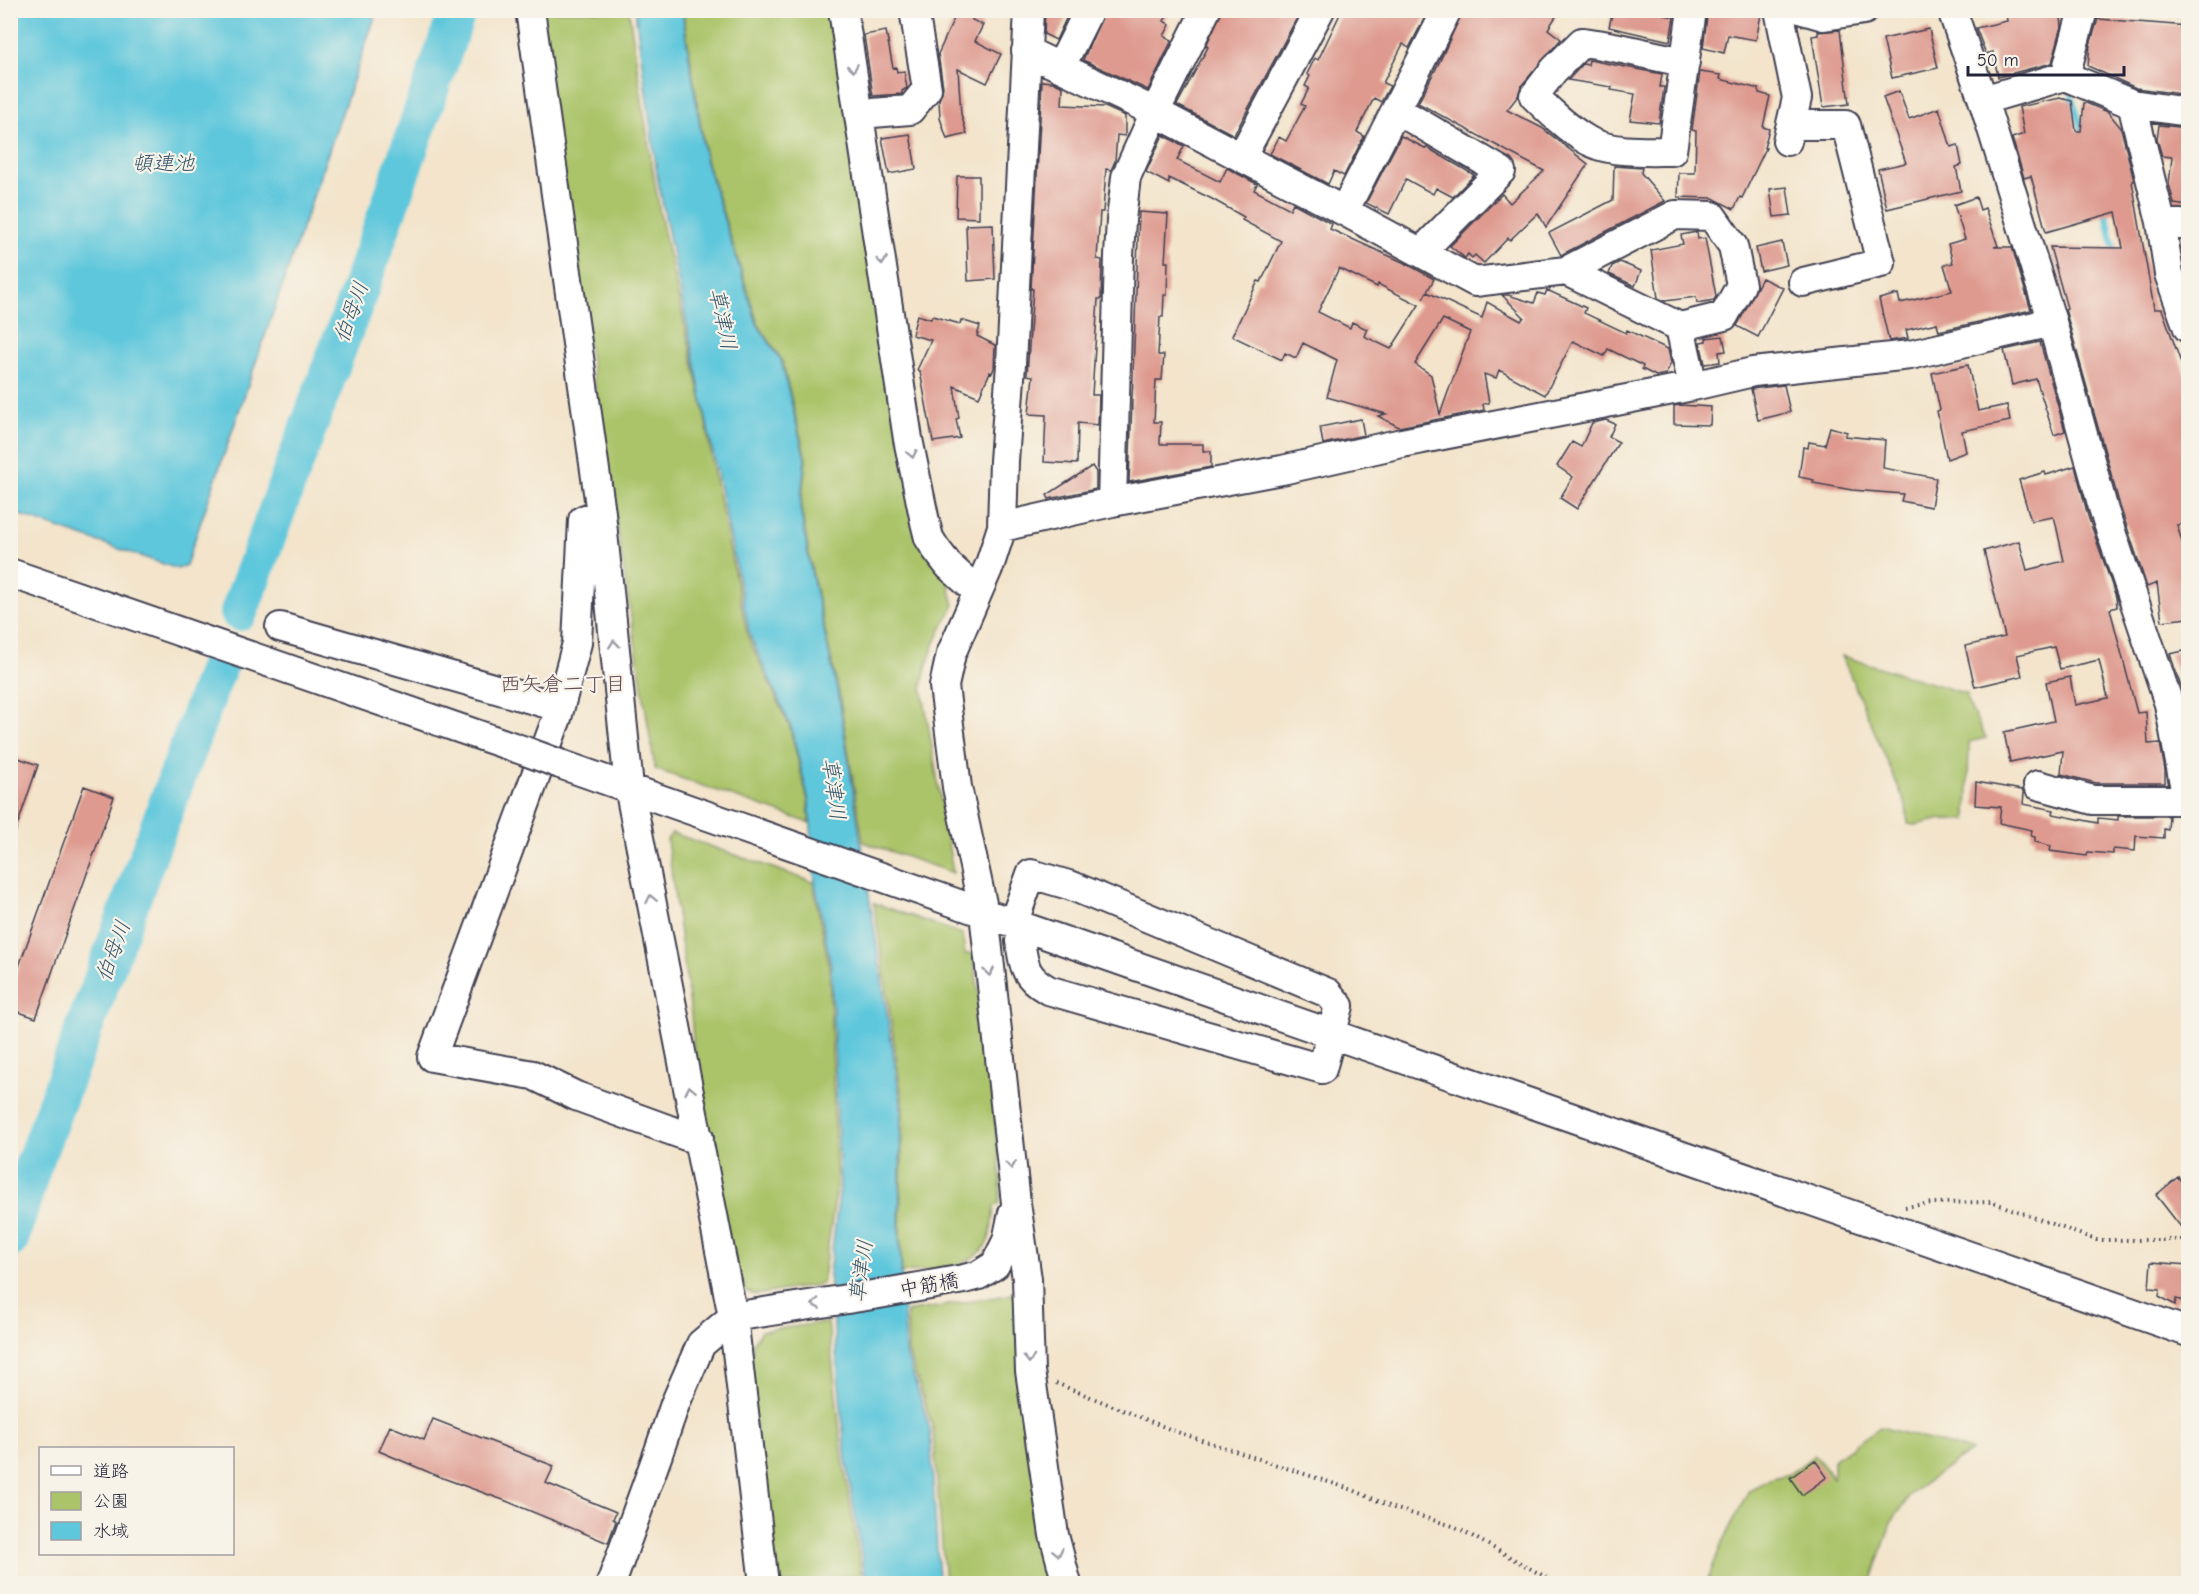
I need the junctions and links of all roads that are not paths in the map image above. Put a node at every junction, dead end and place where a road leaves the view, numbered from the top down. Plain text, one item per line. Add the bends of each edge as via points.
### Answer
1 (519, 10) edge
2 (530, 10) edge
3 (843, 10) edge
4 (914, 10) edge
5 (1029, 10) edge
6 (1089, 10) edge
7 (1206, 10) edge
8 (1320, 10) edge
9 (1447, 10) edge
10 (1692, 10) edge
11 (1779, 10) edge
12 (1803, 10) edge
13 (1864, 10) edge
14 (2083, 10) edge
15 (1954, 11) edge
16 (1026, 51) junction
17 (1685, 62) junction
18 (1061, 66) junction
19 (2066, 76) junction
20 (1983, 100) junction
21 (2132, 104) junction
22 (1397, 110) junction
23 (1155, 112) junction
24 (2188, 112) edge
25 (860, 114) junction
26 (1242, 156) junction
27 (1344, 211) junction
28 (2161, 222) junction
29 (2188, 225) edge
30 (1421, 252) junction
31 (1566, 271) junction
32 (1803, 282) dead end
33 (2052, 321) junction
34 (1680, 327) junction
35 (2188, 328) edge
36 (1693, 386) junction
37 (1112, 502) junction
38 (592, 516) junction
39 (1002, 527) junction
40 (10, 573) edge
41 (977, 591) junction
42 (280, 627) dead end
43 (559, 707) junction
44 (2038, 784) dead end
45 (629, 787) junction
46 (2188, 803) edge
47 (1018, 910) dead end
48 (984, 913) junction
49 (1020, 941) dead end
50 (1333, 1034) junction
51 (694, 1138) junction
52 (1016, 1203) junction
53 (743, 1316) junction
54 (2188, 1332) edge
55 (722, 1386) dead end
56 (757, 1573) edge
57 (610, 1584) edge
58 (1067, 1584) edge

1 - 38 street
2 - 38 street
3 -> 25 street
4 - 25 street via 927,89 910,110
5 - 16 street
6 - 18 street
7 - 23 street
8 - 26 street
9 - 22 street
10 - 17 street
11 - 32 street via 1797,98 1789,133 1846,125 1881,263
12 - 13 street via 1824,16
14 - 19 street
15 - 20 street
16 - 18 street
16 - 39 street
17 - 17 street via 1672,152 1629,151 1593,143 1533,96 1582,42
18 - 23 street
19 - 20 street
19 - 21 street
20 - 33 street
21 - 24 street
21 - 28 street
22 - 27 street
22 - 30 street via 1501,171
23 - 26 street
23 - 37 street via 1126,177 1121,220
25 -> 41 street via 925,522 936,549
26 - 27 street
27 - 30 street
28 - 29 street
28 - 35 street via 2169,274
30 - 31 street via 1474,282
31 - 34 street
31 - 34 street via 1675,215 1712,216 1733,246 1741,285 1724,316
33 - 36 street via 1910,354 1753,372
33 - 46 street via 2104,512 2169,704
34 - 36 street
36 - 37 street
37 - 39 street
38 - 43 street via 577,643
45 -> 38 street
39 - 41 street
40 - 45 street, bridge
41 - 48 street via 951,654 944,686 957,787
42 - 43 street
43 - 51 street via 432,1057 533,1075 576,1096
44 - 46 street via 2093,800
45 - 48 street
51 -> 45 street
47 - 50 street via 1031,874 1072,886 1328,993 1339,1006
48 - 50 street
48 -> 52 street
49 - 50 street via 1025,970 1035,983 1048,990 1322,1069
50 - 54 street
51 - 53 street
52 -> 53 street, 中筋橋 via 1007,1240 995,1264 979,1275
52 -> 58 street via 1027,1279 1030,1371 1038,1438 1054,1535
53 - 56 street
53 - 57 street via 701,1344 675,1404
55 - 56 street via 737,1517

